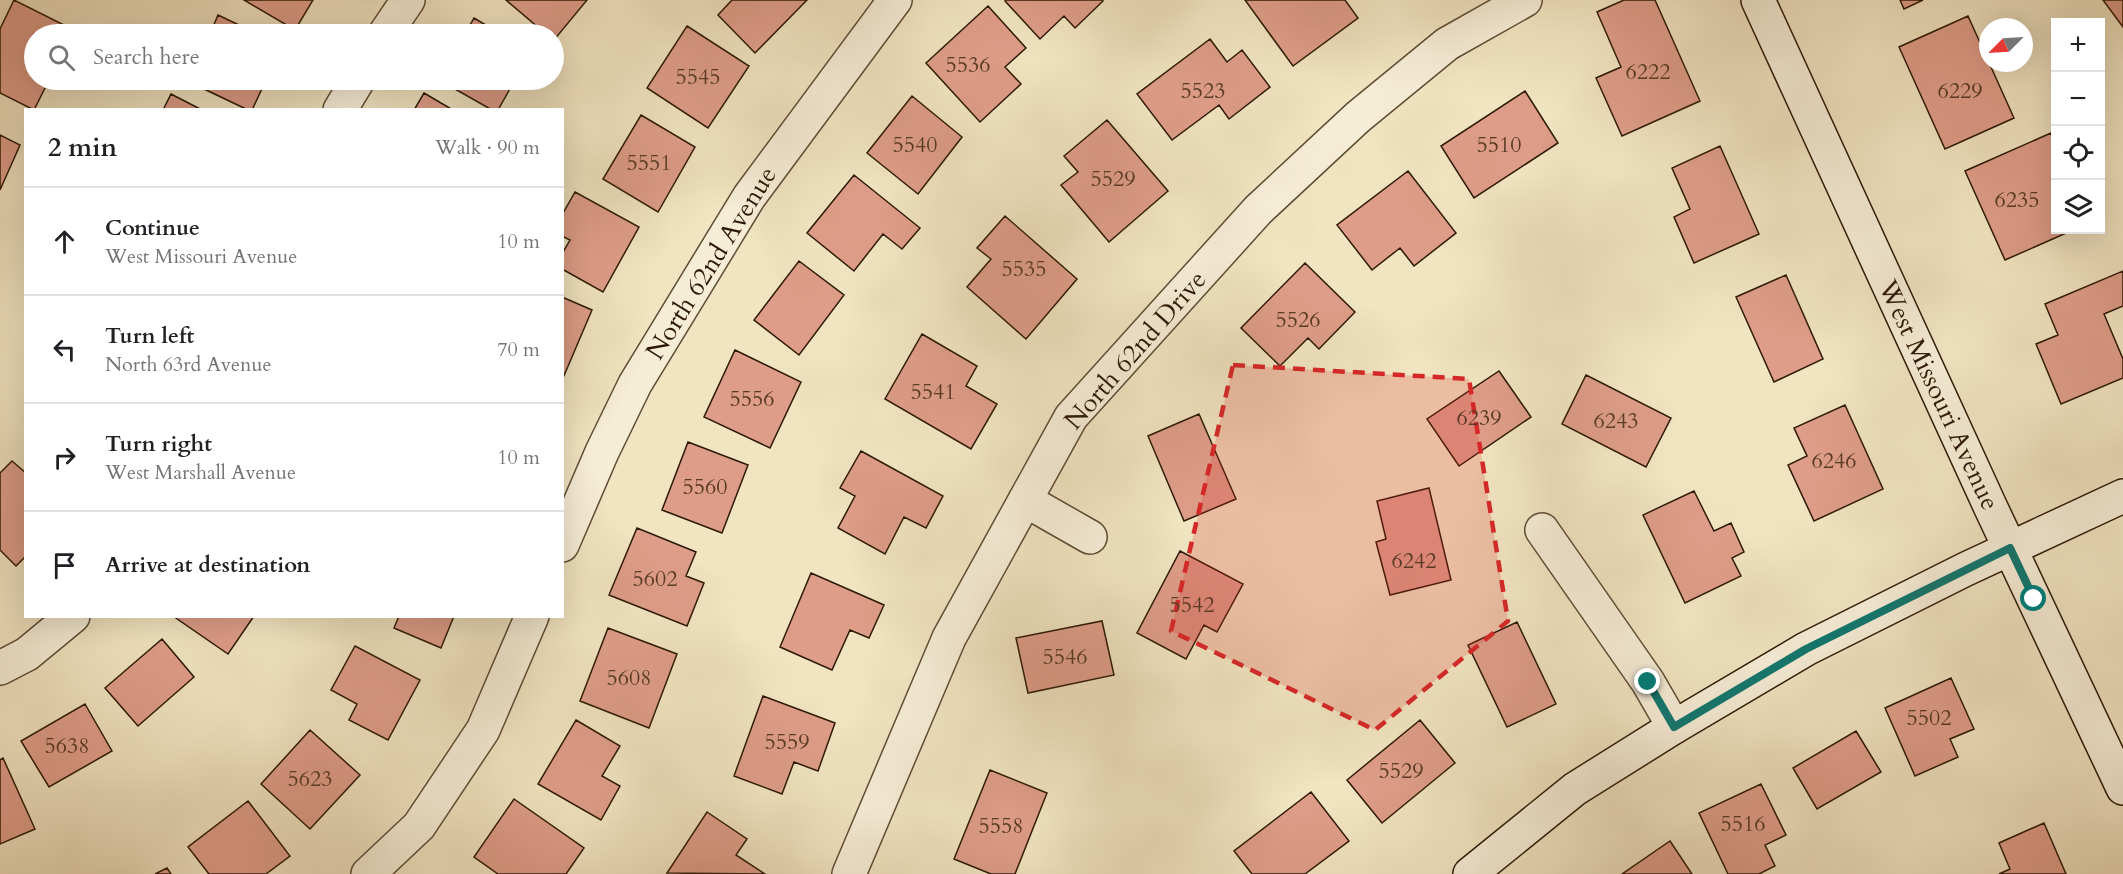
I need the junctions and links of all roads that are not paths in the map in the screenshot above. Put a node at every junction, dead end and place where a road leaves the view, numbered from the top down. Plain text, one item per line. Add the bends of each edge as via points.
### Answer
1 (408, 0) edge
2 (895, 0) edge
3 (1525, 0) edge
4 (1758, 0) edge
5 (392, 24) edge
6 (351, 90) edge
7 (341, 108) edge
8 (2123, 496) edge
9 (1025, 500) junction
10 (1542, 530) dead end
11 (1089, 537) dead end
12 (564, 540) edge
13 (2010, 548) junction
14 (71, 618) edge
15 (531, 618) edge
16 (0, 668) edge
17 (1674, 727) junction
18 (2123, 788) edge
19 (368, 874) edge
20 (849, 874) edge
21 (1470, 874) edge

1 - 5 street
2 - 12 street, North 62nd Avenue via 743,207 635,384
3 - 9 street, North 62nd Drive via 1447,44 1358,117 1258,210 1071,417
4 - 13 street, West Missouri Avenue
6 - 7 street
8 - 13 street
9 - 11 street
9 - 20 street, North 62nd Drive via 949,638
10 - 17 street via 1648,682
13 - 17 street via 1806,649
13 - 18 street, West Missouri Avenue
14 - 16 street via 27,654
15 - 19 street via 483,730 419,826
17 - 21 street via 1575,789

